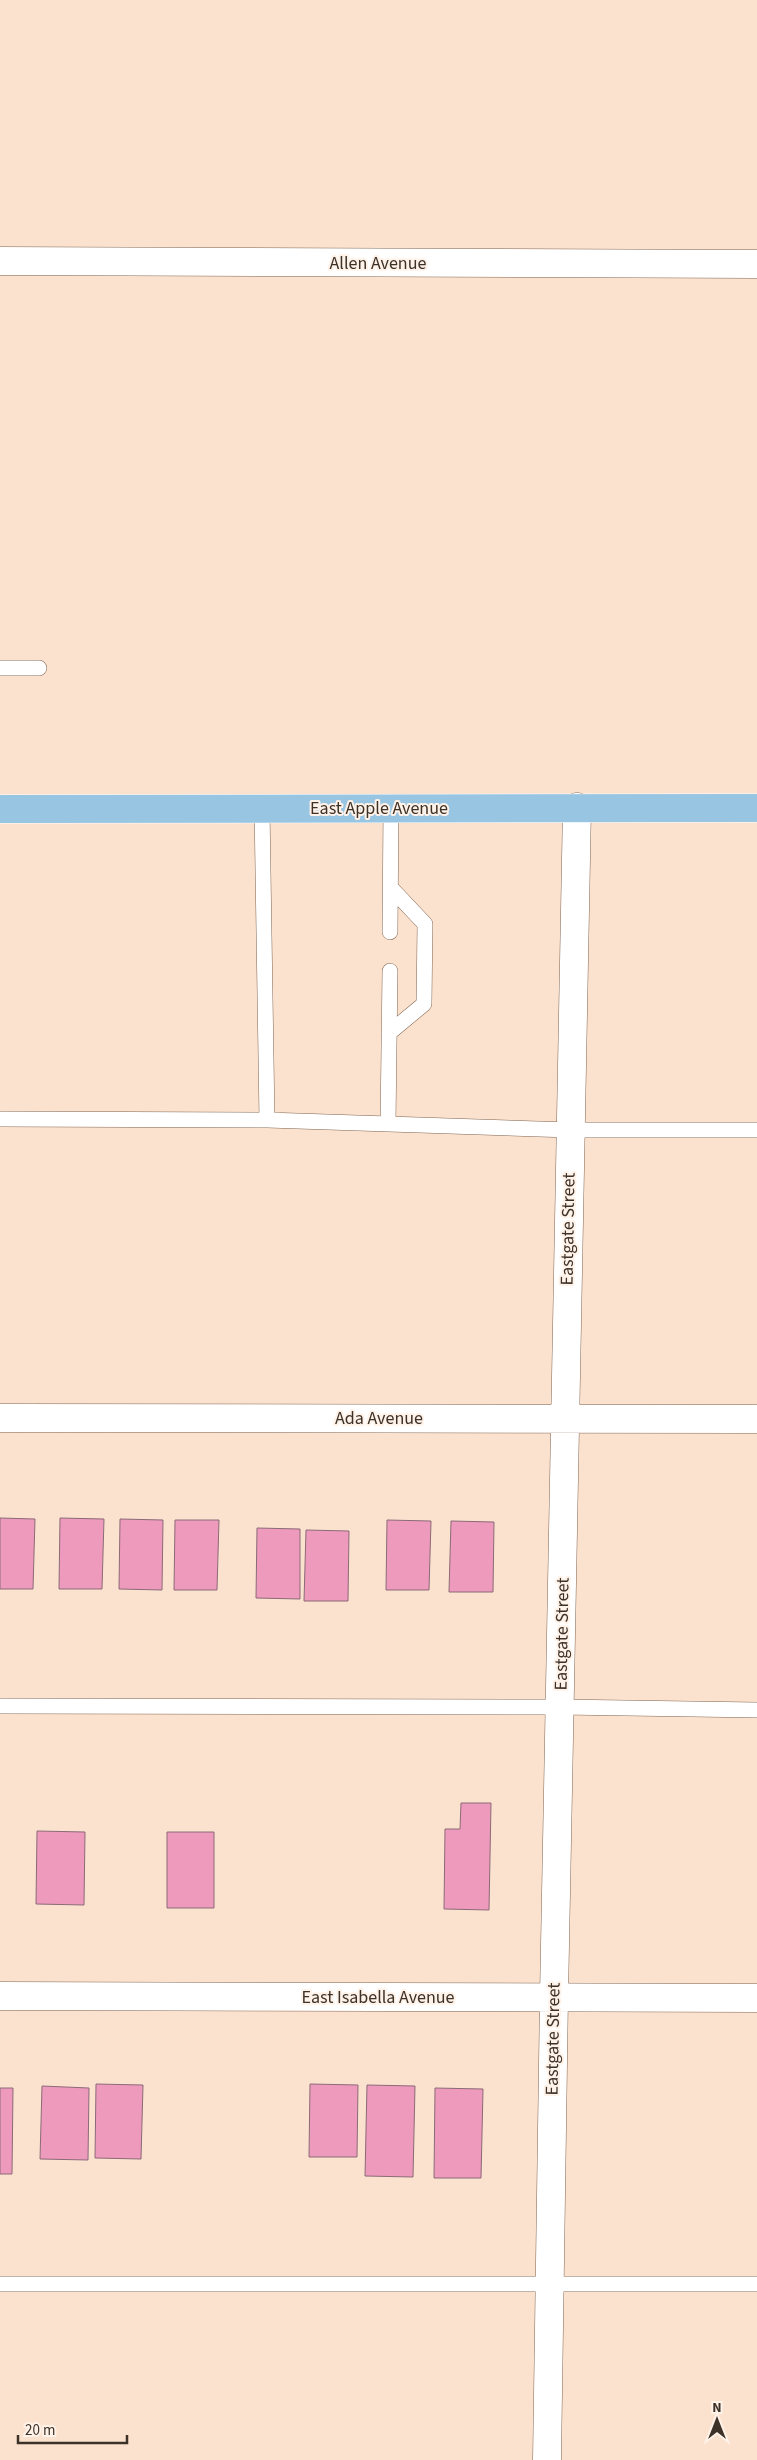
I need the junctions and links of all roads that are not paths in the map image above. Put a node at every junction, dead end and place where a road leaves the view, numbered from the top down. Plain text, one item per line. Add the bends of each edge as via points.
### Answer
1 (0, 261) edge
2 (757, 264) edge
3 (0, 668) edge
4 (39, 668) dead end
5 (577, 807) junction
6 (262, 808) junction
7 (391, 808) junction
8 (757, 808) edge
9 (0, 809) edge
10 (390, 888) junction
11 (390, 932) dead end
12 (390, 971) dead end
13 (389, 1033) junction
14 (0, 1119) edge
15 (268, 1120) junction
16 (388, 1124) junction
17 (570, 1130) junction
18 (757, 1130) edge
19 (0, 1418) edge
20 (566, 1419) junction
21 (757, 1419) edge
22 (0, 1706) edge
23 (561, 1706) junction
24 (757, 1710) edge
25 (0, 1996) edge
26 (554, 1998) junction
27 (757, 1998) edge
28 (549, 2283) junction
29 (0, 2284) edge
30 (757, 2284) edge
31 (547, 2460) edge

1 - 2 street, Allen Avenue
3 - 4 lane
5 - 7 main road, East Apple Avenue
5 - 8 main road, East Apple Avenue
5 - 17 street, Eastgate Street
6 - 7 main road, East Apple Avenue
6 - 9 main road, East Apple Avenue
6 - 15 lane
7 - 10 lane
10 - 11 lane
10 - 13 lane via 425,924 424,1004
12 - 13 lane
13 - 16 lane
14 - 15 lane
15 - 16 lane
16 - 17 lane
17 - 18 lane
17 - 20 street, Eastgate Street
19 - 20 street, Ada Avenue
20 - 21 street, Ada Avenue
20 - 23 street, Eastgate Street
22 - 23 lane
23 - 24 lane
23 - 26 street, Eastgate Street
25 - 26 street, East Isabella Avenue
26 - 27 street, East Isabella Avenue
26 - 28 street, Eastgate Street
28 - 29 lane
28 - 30 lane
28 - 31 street, Eastgate Street

